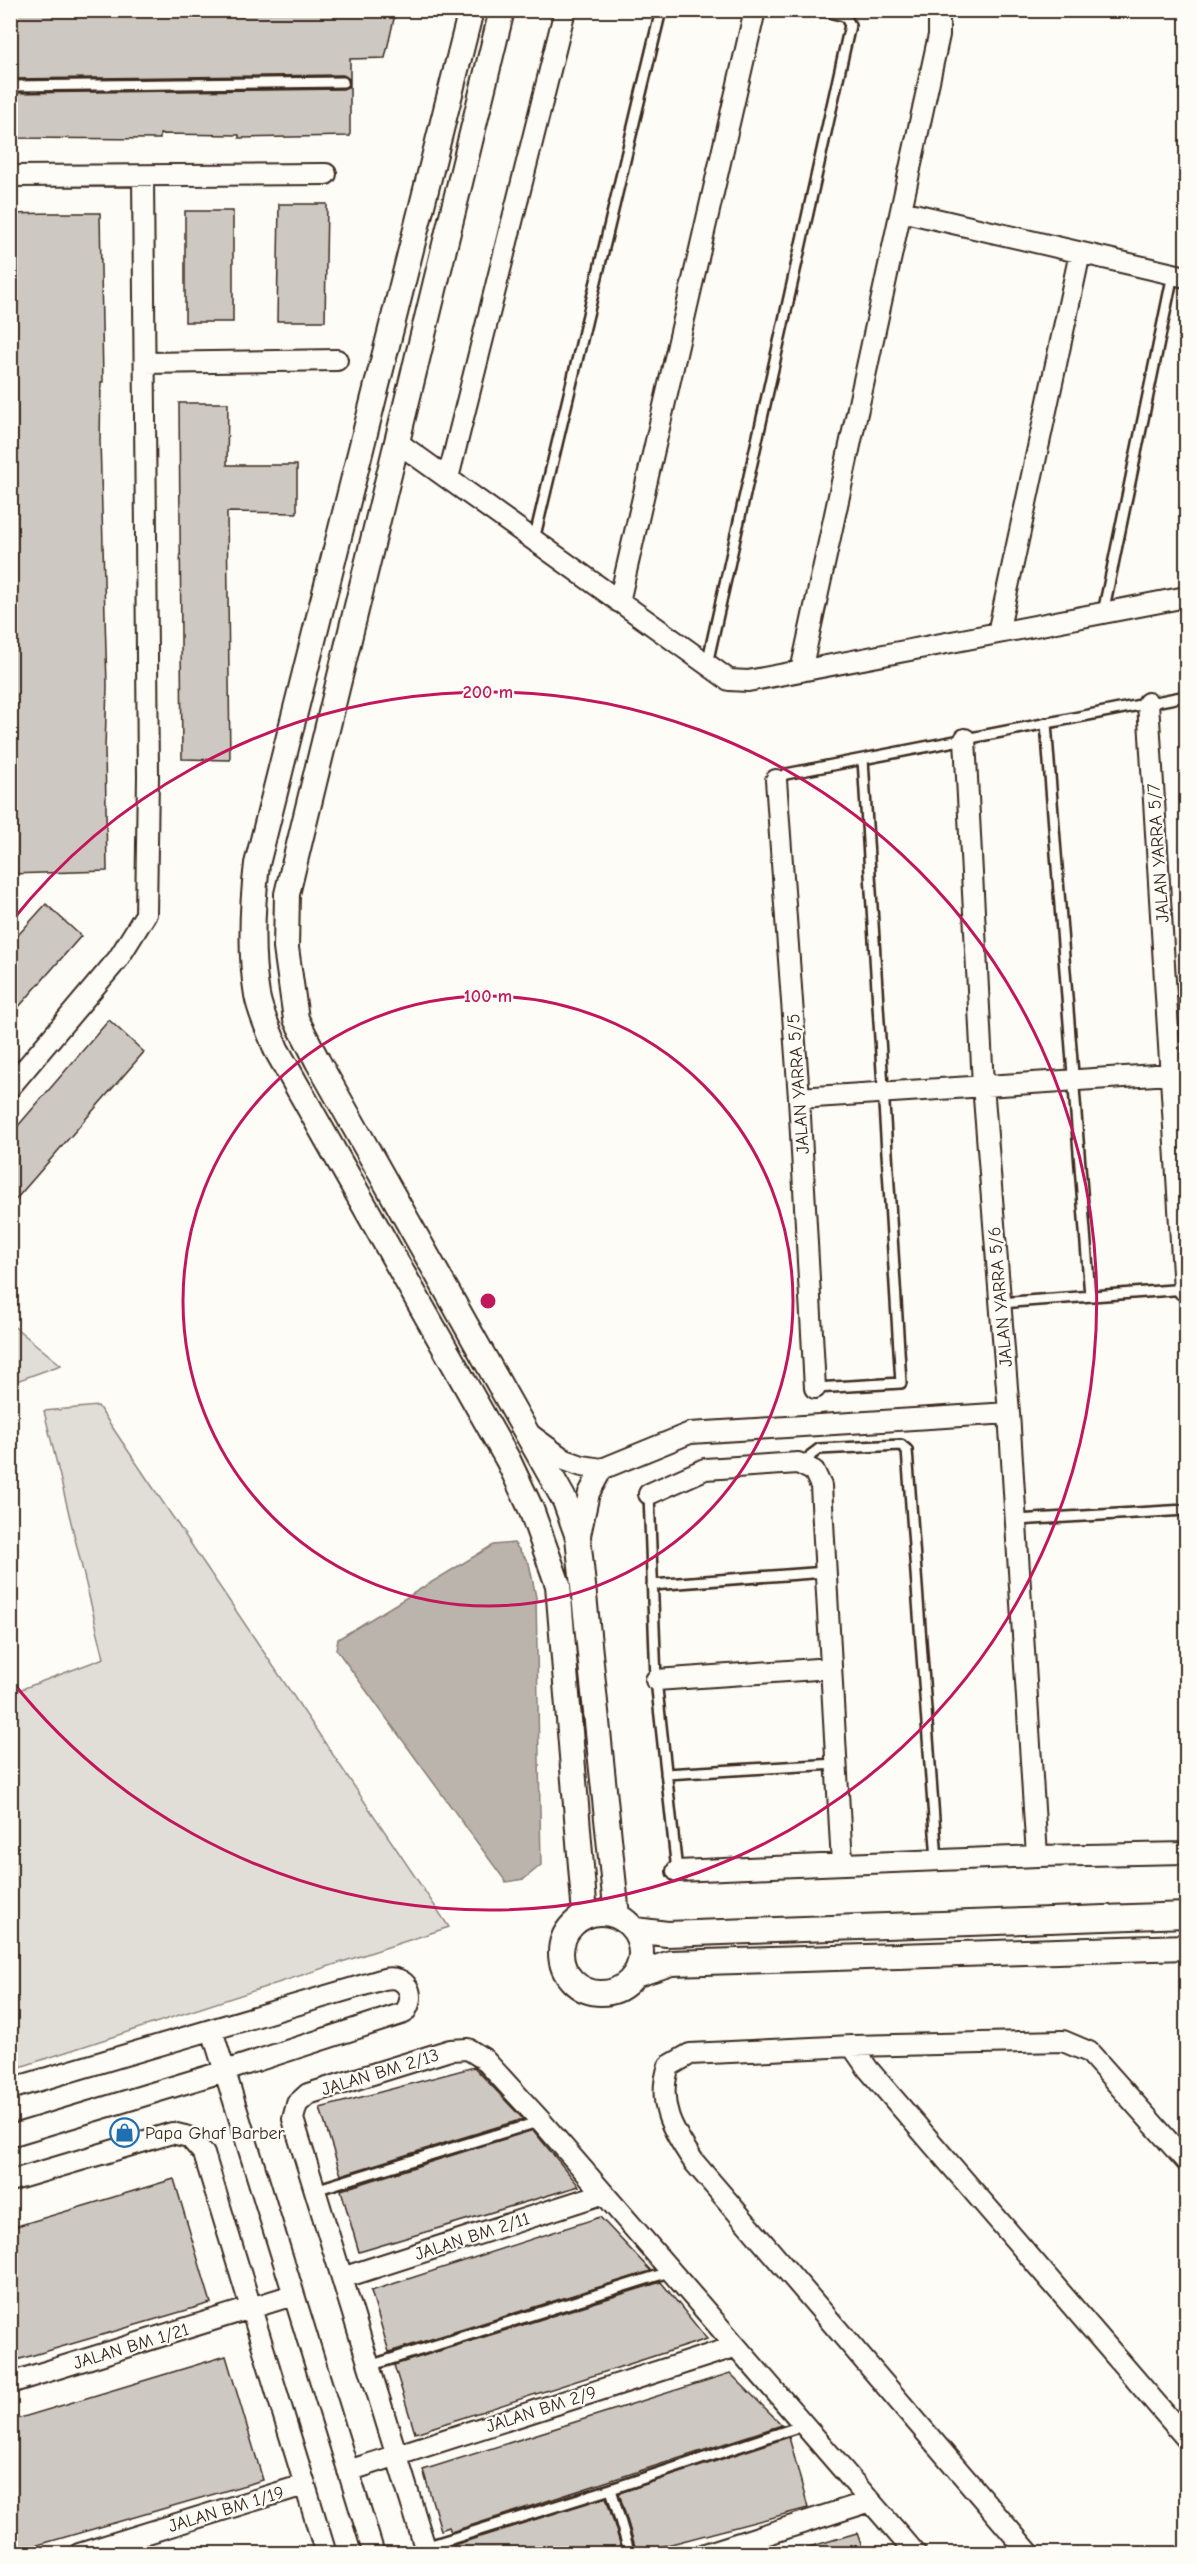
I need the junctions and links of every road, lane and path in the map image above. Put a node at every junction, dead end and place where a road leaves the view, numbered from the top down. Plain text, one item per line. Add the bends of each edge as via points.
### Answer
1 (471, 10) edge
2 (502, 10) edge
3 (565, 10) edge
4 (661, 10) edge
5 (755, 10) edge
6 (820, 10) edge
7 (933, 10) edge
8 (343, 82) dead end
9 (10, 86) edge
10 (326, 174) dead end
11 (10, 176) edge
12 (142, 176) junction
13 (901, 211) junction
14 (1080, 253) junction
15 (1180, 276) edge
16 (337, 360) dead end
17 (145, 363) junction
18 (397, 442) junction
19 (448, 478) junction
20 (534, 540) junction
21 (1186, 597) edge
22 (619, 602) junction
23 (1103, 613) junction
24 (999, 633) junction
25 (706, 664) junction
26 (801, 671) junction
27 (1186, 696) edge
28 (1148, 703) junction
29 (1046, 723) junction
30 (965, 739) junction
31 (863, 759) junction
32 (776, 780) joint
33 (1179, 1074) edge
34 (1073, 1080) junction
35 (983, 1085) junction
36 (10, 1087) edge
37 (883, 1092) junction
38 (799, 1098) junction
39 (1185, 1289) edge
40 (1090, 1296) junction
41 (1000, 1303) junction
42 (816, 1388) joint
43 (1009, 1413) junction
44 (528, 1433) junction
45 (805, 1466) junction
46 (602, 1469) junction
47 (649, 1494) joint
48 (1186, 1510) edge
49 (1016, 1520) junction
50 (578, 1545) junction
51 (826, 1572) junction
52 (652, 1585) junction
53 (831, 1668) junction
54 (656, 1680) junction
55 (836, 1764) junction
56 (666, 1774) junction
57 (1186, 1853) edge
58 (1037, 1856) junction
59 (937, 1860) junction
60 (842, 1864) junction
61 (677, 1871) joint
62 (1184, 1914) edge
63 (585, 1915) junction
64 (626, 1923) junction
65 (1186, 1947) edge
66 (635, 1975) junction
67 (212, 2030) junction
68 (852, 2046) junction
69 (225, 2071) junction
70 (10, 2089) edge
71 (541, 2121) junction
72 (10, 2136) edge
73 (1186, 2161) edge
74 (10, 2181) edge
75 (315, 2190) junction
76 (602, 2194) junction
77 (669, 2272) junction
78 (342, 2278) junction
79 (293, 2295) junction
80 (251, 2308) junction
81 (734, 2347) junction
82 (369, 2367) junction
83 (10, 2383) edge
84 (804, 2425) junction
85 (1186, 2438) edge
86 (397, 2455) junction
87 (348, 2470) junction
88 (304, 2485) junction
89 (611, 2489) junction
90 (871, 2501) junction
91 (426, 2550) edge
92 (79, 2553) edge
93 (326, 2553) edge
94 (374, 2553) edge
95 (630, 2553) edge
96 (705, 2553) edge
97 (916, 2553) edge
98 (1030, 2553) edge

1 - 63 street via 257,864 252,905 257,996 276,1049 508,1460 531,1509 558,1585
2 - 18 street
3 - 19 street
4 - 20 lane
5 - 22 street
6 - 25 lane via 845,16 850,25
7 - 13 street via 939,17 939,35
8 - 9 lane
10 - 12 street
11 - 12 street
12 - 17 street
13 - 14 street
13 - 26 street
14 - 15 street
14 - 24 street
15 - 23 lane
16 - 17 street
17 - 36 street via 146,914 118,959
18 - 19 street
18 - 44 street via 287,894 286,948 296,1019
19 - 20 street
20 - 22 street
21 - 23 street
22 - 25 street
23 - 24 street
24 - 26 street
25 - 26 street via 729,680 738,681
27 - 28 lane
28 - 29 lane
28 - 33 street, JALAN YARRA 5/7
29 - 30 lane
29 - 34 lane
30 - 31 lane
30 - 35 street, JALAN YARRA 5/6
31 - 32 lane via 786,774
31 - 37 lane
32 - 38 street, JALAN YARRA 5/5
33 - 34 street
33 - 39 street, JALAN YARRA 5/7
34 - 35 street
34 - 40 lane
35 - 37 street
35 - 41 street, JALAN YARRA 5/6
37 - 38 street
37 - 42 lane via 901,1383
38 - 42 street, JALAN YARRA 5/5
39 - 40 lane
40 - 41 lane
41 - 43 street, JALAN YARRA 5/6
43 - 46 street via 690,1433
43 - 49 street, JALAN YARRA 5/6
44 - 46 street via 565,1460
44 - 50 street via 565,1501
45 - 47 street via 798,1463 705,1469
45 - 51 street via 814,1471 821,1486
45 - 59 lane via 819,1449 902,1444 908,1450
46 - 50 street via 590,1493
47 - 52 lane
48 - 49 lane
49 - 58 street, JALAN YARRA 5/6
50 - 64 street
51 - 52 lane
51 - 53 street
52 - 54 lane
53 - 54 street
53 - 55 street
54 - 56 lane
55 - 56 lane
55 - 60 street
56 - 61 lane
57 - 58 street
58 - 59 street
59 - 60 street
60 - 61 street
62 - 64 street via 667,1934
63 - 64 street via 599,1912
63 - 66 street via 565,1933 561,1947 561,1960 571,1978 587,1991 601,1994 614,1992
64 - 66 street via 642,1952
65 - 66 street via 671,1963
67 - 69 street
67 - 69 street via 393,1977 408,1987 411,1996 404,2013
67 - 70 street
68 - 73 street via 1064,2041 1089,2052
68 - 85 street
68 - 98 street via 690,2054 669,2066 662,2086 671,2128 694,2162
69 - 72 street
69 - 79 street
71 - 75 lane
71 - 75 street, JALAN BM 2/13 via 484,2059 468,2049 450,2050 308,2094 297,2104 293,2119
71 - 76 street
74 - 80 street via 172,2133 189,2137 204,2154
75 - 78 street
76 - 77 street
76 - 78 street, JALAN BM 2/11
77 - 81 street
77 - 82 lane
78 - 82 street
79 - 80 street, JALAN BM 1/21
79 - 87 street
80 - 83 street, JALAN BM 1/21
80 - 88 street
81 - 84 street
81 - 86 street, JALAN BM 2/9
82 - 86 street
84 - 89 lane
84 - 90 street
86 - 87 street, JALAN BM 2/9
86 - 91 street
87 - 94 street
88 - 92 street, JALAN BM 1/19
88 - 93 street
89 - 91 lane
89 - 95 lane
90 - 96 street
90 - 97 street

